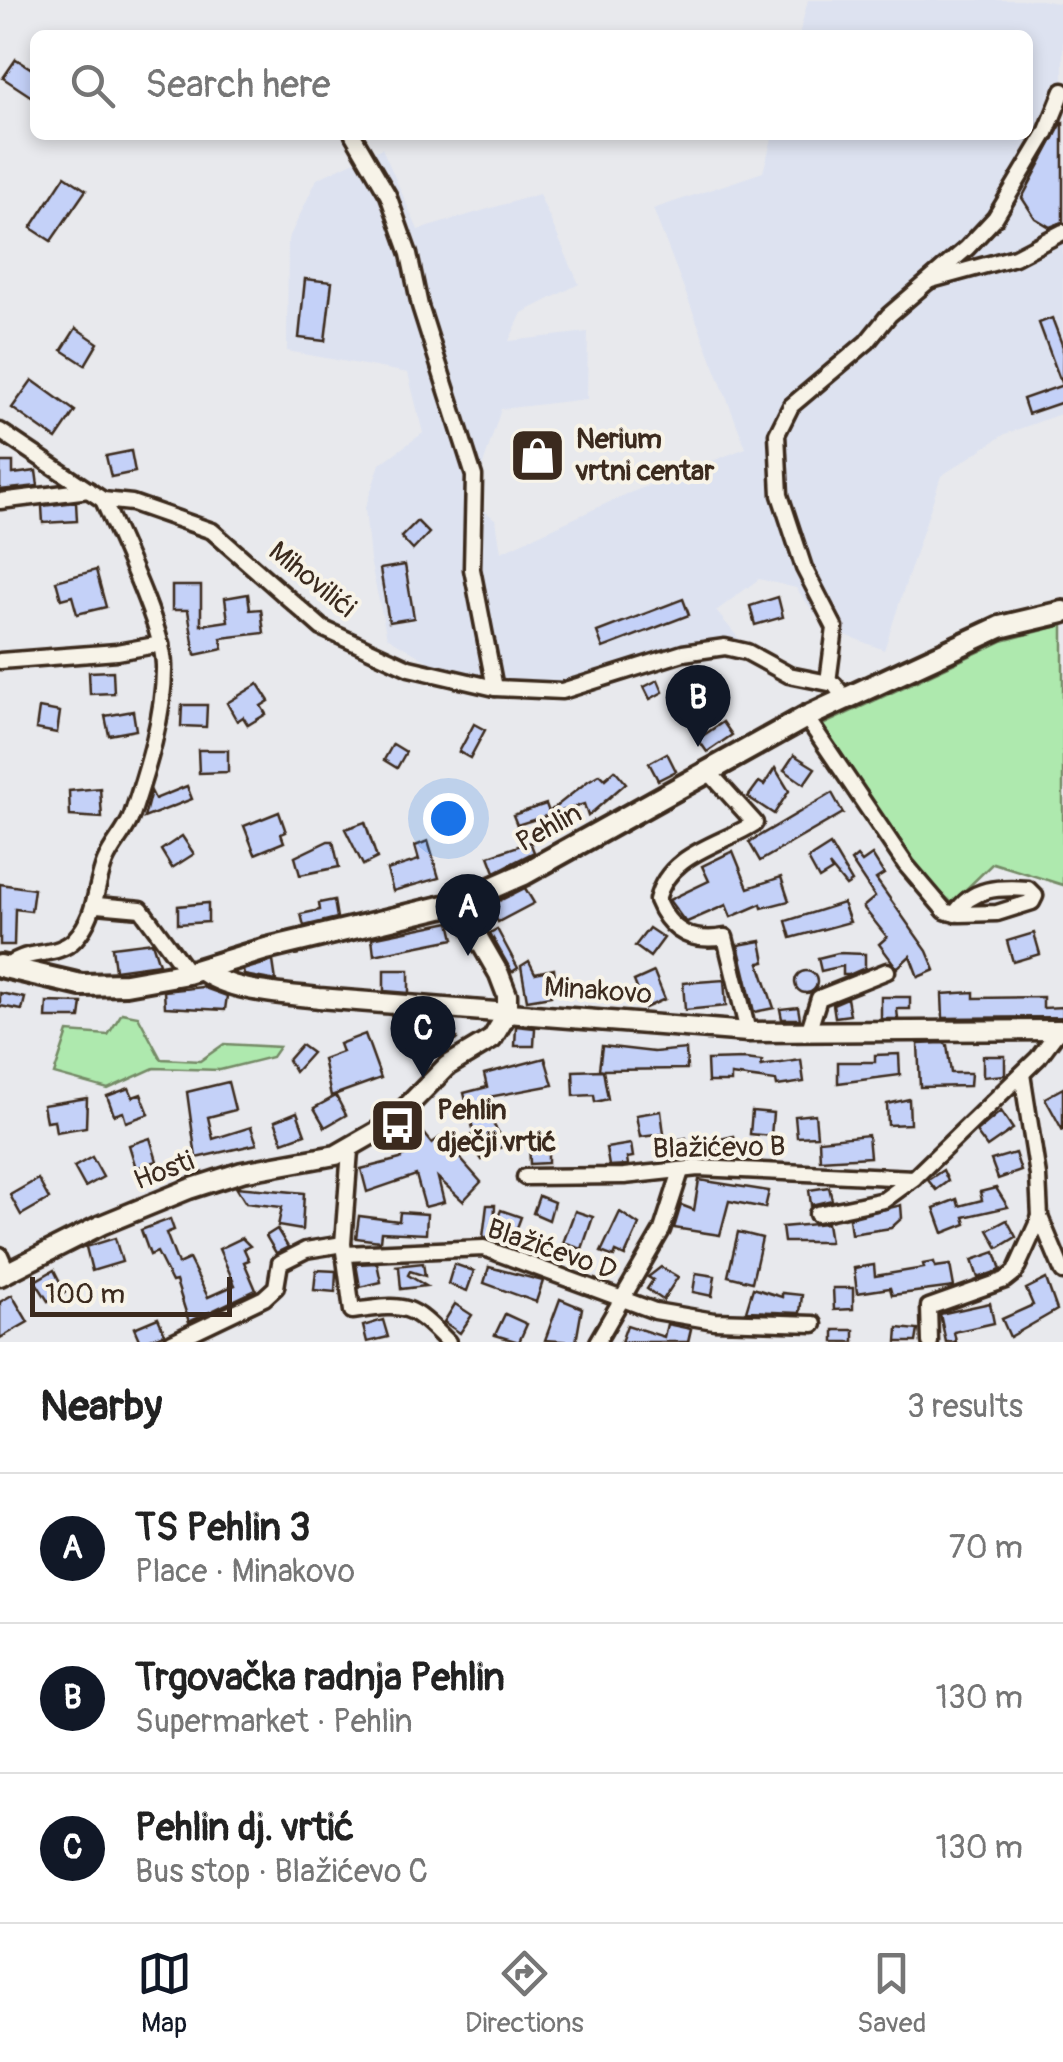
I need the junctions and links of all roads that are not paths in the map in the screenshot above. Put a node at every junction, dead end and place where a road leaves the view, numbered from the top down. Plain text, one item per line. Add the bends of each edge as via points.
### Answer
1 (1063, 91) edge
2 (356, 140) edge
3 (1063, 232) edge
4 (926, 281) junction
5 (0, 431) edge
6 (89, 490) junction
7 (103, 500) junction
8 (0, 501) edge
9 (1063, 612) edge
10 (161, 644) junction
11 (0, 661) edge
12 (828, 682) junction
13 (496, 688) junction
14 (846, 700) junction
15 (806, 717) junction
16 (708, 771) junction
17 (458, 903) junction
18 (96, 906) junction
19 (955, 914) junction
20 (4, 967) edge
21 (886, 970) dead end
22 (194, 971) junction
23 (507, 1014) junction
24 (1061, 1030) edge
25 (748, 1032) junction
26 (808, 1033) junction
27 (1022, 1074) junction
28 (350, 1150) junction
29 (680, 1171) junction
30 (525, 1177) dead end
31 (914, 1178) junction
32 (816, 1214) dead end
33 (1040, 1218) junction
34 (344, 1249) junction
35 (2, 1267) edge
36 (1063, 1272) edge
37 (622, 1301) junction
38 (814, 1324) dead end
39 (172, 1342) edge
40 (448, 1342) edge
41 (597, 1342) edge
42 (930, 1342) edge

1 - 4 street via 995,218
2 - 13 street via 388,195 409,254 474,476 472,569
3 - 4 street via 1015,257
4 - 12 street via 791,406 777,434 780,495 804,568 836,628
5 - 6 street, Mihovilići
6 - 7 street, Mihovilići
6 - 8 street
7 - 10 street
7 - 13 street, Mihovilići via 132,503 212,531 322,628 360,649
9 - 14 main road, Pehlin via 1000,627
10 - 11 street
10 - 18 street via 154,736 130,820 106,859
12 - 13 street via 789,675 747,652 724,648 683,653 562,691
12 - 14 street
14 - 15 main road, Pehlin
15 - 16 main road, Pehlin
15 - 19 street via 906,865
16 - 17 main road, Pehlin via 524,874
16 - 25 street via 755,823 692,852 657,900 670,922 692,938 725,936
17 - 22 main road, Pehlin
17 - 23 street, Minakovo via 490,952 507,995
18 - 20 street via 69,945
18 - 22 street via 141,910
19 - 19 street via 997,913 1034,896 1028,889 992,888
20 - 22 main road, Pehlin via 82,985
21 - 26 street via 819,998
22 - 23 street, Pehlin via 300,996
23 - 25 street, Minakovo
23 - 28 street via 492,1039 447,1066 390,1124
24 - 26 street, Minakovo
24 - 27 street
25 - 26 street, Minakovo
27 - 31 street
27 - 33 street
28 - 34 street
28 - 35 street, Hosti via 194,1188
29 - 30 street, Blažićevo B
29 - 31 street, Blažićevo B
29 - 37 street, Blažićevo D via 662,1230
31 - 32 street via 884,1200
33 - 36 street
33 - 42 street via 1006,1280 929,1307
34 - 37 street, Blažićevo D via 484,1248
34 - 39 street via 306,1250 280,1263 276,1288 264,1298
34 - 40 street via 352,1312 415,1308
37 - 38 street, Blažićevo D via 714,1321
37 - 41 street

